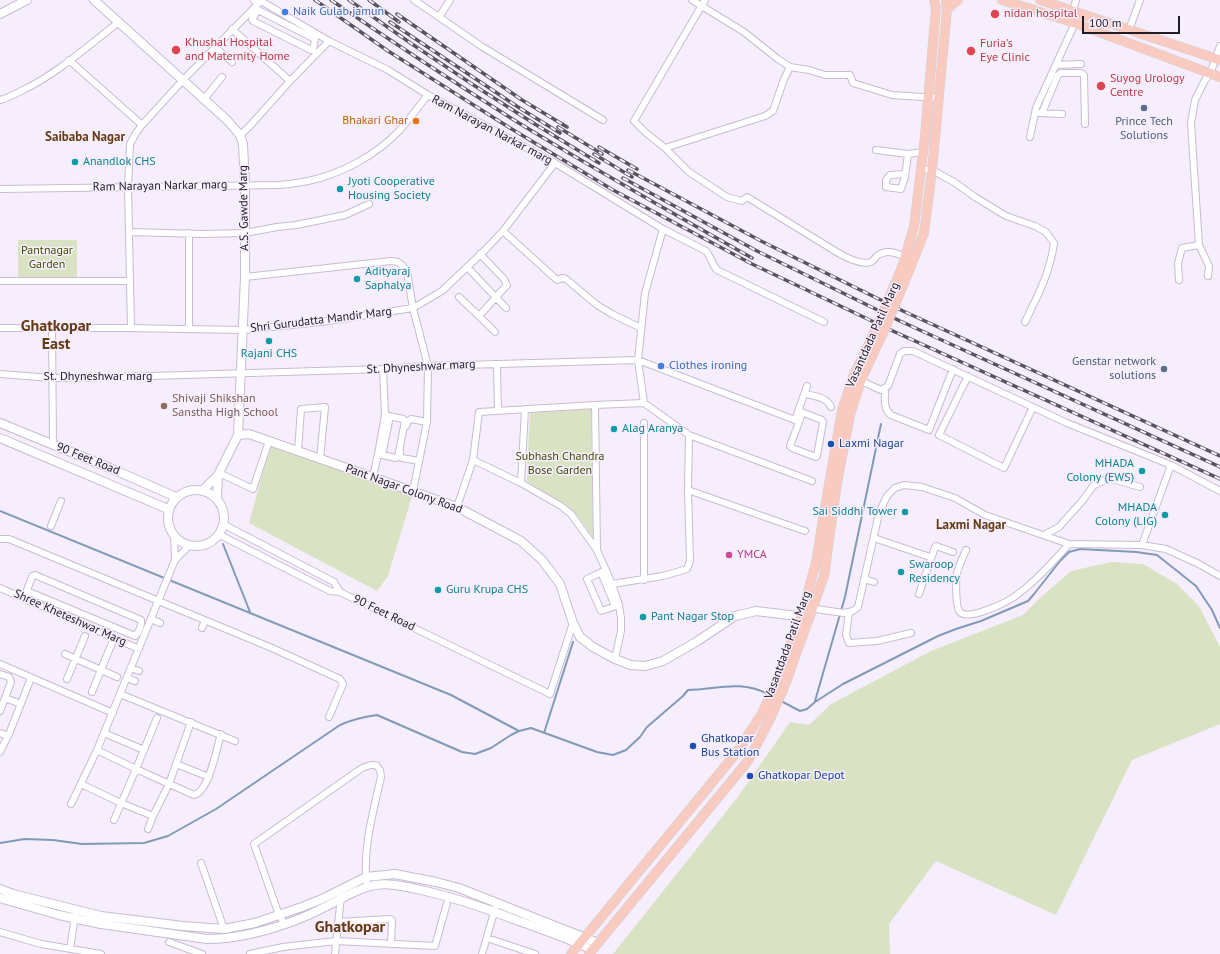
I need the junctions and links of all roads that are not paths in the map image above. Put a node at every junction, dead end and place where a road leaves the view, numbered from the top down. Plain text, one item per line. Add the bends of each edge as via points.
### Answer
1 (26, 0) edge
2 (94, 0) edge
3 (259, 0) edge
4 (414, 0) edge
5 (450, 0) edge
6 (692, 0) edge
7 (934, 0) edge
8 (958, 0) edge
9 (1002, 0) edge
10 (1040, 0) edge
11 (1076, 0) edge
12 (1140, 0) edge
13 (704, 3) edge
14 (947, 4) edge
15 (270, 6) junction
16 (254, 11) junction
17 (1073, 11) junction
18 (0, 14) edge
19 (266, 14) junction
20 (439, 17) junction
21 (119, 22) junction
22 (1075, 23) junction
23 (934, 27) junction
24 (945, 28) junction
25 (232, 29) junction
26 (1129, 30) junction
27 (329, 41) junction
28 (1220, 46) edge
29 (215, 47) junction
30 (69, 60) junction
31 (1218, 60) edge
32 (232, 62) dead end
33 (931, 62) junction
34 (941, 64) junction
35 (1081, 64) dead end
36 (1056, 65) junction
37 (790, 67) junction
38 (1210, 74) junction
39 (1220, 77) edge
40 (222, 78) dead end
41 (183, 80) junction
42 (290, 81) junction
43 (428, 95) junction
44 (928, 98) junction
45 (938, 98) junction
46 (204, 99) junction
47 (0, 100) edge
48 (1039, 113) junction
49 (1062, 114) dead end
50 (603, 120) dead end
51 (1085, 124) dead end
52 (142, 125) junction
53 (240, 135) junction
54 (929, 137) junction
55 (1030, 137) dead end
56 (665, 148) junction
57 (876, 150) dead end
58 (923, 152) junction
59 (908, 154) junction
60 (555, 163) junction
61 (921, 169) junction
62 (932, 170) junction
63 (905, 174) dead end
64 (128, 186) junction
65 (245, 186) junction
66 (0, 189) edge
67 (369, 204) dead end
68 (663, 229) junction
69 (503, 231) junction
70 (129, 232) junction
71 (188, 233) junction
72 (245, 233) junction
73 (1200, 245) junction
74 (480, 254) junction
75 (906, 257) junction
76 (467, 267) junction
77 (904, 272) junction
78 (1208, 276) dead end
79 (245, 277) junction
80 (1179, 280) dead end
81 (0, 281) edge
82 (130, 281) junction
83 (459, 297) dead end
84 (495, 297) junction
85 (414, 308) junction
86 (506, 308) dead end
87 (479, 316) junction
88 (824, 322) dead end
89 (1025, 322) dead end
90 (0, 328) edge
91 (52, 328) junction
92 (131, 328) junction
93 (642, 328) junction
94 (189, 329) junction
95 (243, 330) junction
96 (495, 332) dead end
97 (638, 360) junction
98 (497, 364) junction
99 (428, 366) junction
100 (383, 369) junction
101 (953, 369) junction
102 (0, 374) edge
103 (240, 374) junction
104 (968, 376) junction
105 (52, 378) junction
106 (857, 379) junction
107 (807, 386) dead end
108 (885, 388) junction
109 (805, 394) junction
110 (644, 403) junction
111 (595, 405) junction
112 (832, 407) dead end
113 (1033, 407) junction
114 (525, 409) junction
115 (498, 411) junction
116 (801, 412) junction
117 (387, 415) junction
118 (797, 421) junction
119 (426, 422) junction
120 (0, 423) edge
121 (644, 423) dead end
122 (238, 435) junction
123 (689, 435) junction
124 (0, 438) edge
125 (269, 441) junction
126 (53, 444) junction
127 (298, 451) junction
128 (380, 455) junction
129 (320, 458) junction
130 (473, 460) junction
131 (418, 461) junction
132 (1171, 465) junction
133 (219, 474) junction
134 (373, 477) junction
135 (812, 481) dead end
136 (522, 483) junction
137 (1140, 487) dead end
138 (203, 490) junction
139 (688, 490) junction
140 (413, 491) junction
141 (1220, 491) edge
142 (176, 497) junction
143 (217, 499) junction
144 (61, 501) dead end
145 (457, 507) junction
146 (168, 509) junction
147 (223, 524) junction
148 (51, 526) dead end
149 (805, 531) dead end
150 (218, 534) junction
151 (1044, 535) junction
152 (174, 536) junction
153 (874, 538) junction
154 (0, 539) edge
155 (1069, 544) junction
156 (190, 545) junction
157 (1142, 545) junction
158 (597, 550) junction
159 (966, 550) dead end
160 (953, 552) dead end
161 (930, 557) junction
162 (175, 560) junction
163 (603, 571) junction
164 (1220, 576) edge
165 (644, 580) junction
166 (864, 580) junction
167 (874, 582) dead end
168 (612, 584) junction
169 (0, 588) edge
170 (27, 591) junction
171 (340, 592) junction
172 (919, 594) dead end
173 (24, 598) junction
174 (52, 601) junction
175 (159, 601) junction
176 (617, 606) junction
177 (808, 607) junction
178 (49, 609) junction
179 (77, 611) junction
180 (849, 612) junction
181 (805, 617) junction
182 (152, 619) junction
183 (74, 620) junction
184 (205, 620) junction
185 (106, 623) junction
186 (160, 623) dead end
187 (573, 623) junction
188 (140, 628) junction
189 (202, 628) dead end
190 (147, 631) junction
191 (103, 633) junction
192 (128, 633) junction
193 (910, 633) dead end
194 (85, 636) dead end
195 (114, 638) junction
196 (124, 642) junction
197 (272, 648) junction
198 (139, 649) junction
199 (65, 654) dead end
200 (269, 656) dead end
201 (76, 658) junction
202 (615, 659) junction
203 (0, 664) edge
204 (131, 668) junction
205 (101, 669) junction
206 (139, 671) dead end
207 (0, 674) edge
208 (117, 677) dead end
209 (31, 678) junction
210 (127, 678) junction
211 (67, 679) dead end
212 (135, 681) dead end
213 (781, 684) junction
214 (92, 692) dead end
215 (120, 694) junction
216 (6, 698) junction
217 (20, 704) junction
218 (0, 711) edge
219 (113, 713) junction
220 (329, 717) dead end
221 (157, 718) dead end
222 (191, 722) junction
223 (0, 732) edge
224 (223, 732) junction
225 (104, 733) junction
226 (8, 736) junction
227 (235, 741) dead end
228 (97, 750) junction
229 (144, 750) junction
230 (0, 752) edge
231 (176, 764) junction
232 (136, 769) junction
233 (209, 777) junction
234 (81, 784) junction
235 (169, 784) junction
236 (121, 803) junction
237 (71, 804) dead end
238 (153, 816) junction
239 (114, 820) dead end
240 (677, 826) junction
241 (148, 829) dead end
242 (687, 835) junction
243 (201, 863) dead end
244 (366, 877) junction
245 (367, 887) junction
246 (341, 889) junction
247 (0, 890) edge
248 (0, 898) edge
249 (340, 898) junction
250 (497, 902) junction
251 (447, 903) dead end
252 (76, 910) junction
253 (494, 912) junction
254 (279, 915) junction
255 (74, 918) junction
256 (338, 922) junction
257 (284, 923) junction
258 (224, 929) junction
259 (0, 932) edge
260 (487, 938) junction
261 (336, 941) junction
262 (582, 941) junction
263 (169, 942) dead end
264 (391, 944) junction
265 (70, 948) junction
266 (593, 949) edge
267 (101, 954) edge
268 (202, 954) edge
269 (250, 954) edge
270 (335, 954) edge
271 (482, 954) edge
272 (535, 954) edge
273 (571, 954) edge

1 - 18 street
2 - 21 street
3 - 15 street
3 - 16 street
4 - 20 street
5 - 20 street
6 - 13 street
7 - 23 main road, Vasantdada Patil Marg
8 - 14 main road
9 - 22 main road
10 - 17 main road
11 - 17 street
12 - 26 street
13 - 37 street
13 - 56 street via 634,121
14 - 24 main road, Vasantdada Patil Marg
15 - 19 street
15 - 27 street
16 - 19 street via 259,10
16 - 19 street via 254,22 313,50 315,39
16 - 25 street
17 - 26 main road
20 - 50 street via 481,46
21 - 30 street
21 - 41 street
22 - 36 street
22 - 38 main road
23 - 24 main road
23 - 33 main road, Vasantdada Patil Marg
24 - 34 main road, Vasantdada Patil Marg
25 - 29 street
25 - 42 street
26 - 31 main road
27 - 42 street
27 - 43 street via 388,70
28 - 31 street
29 - 32 street
29 - 41 street
30 - 47 street via 28,88
30 - 52 street
31 - 38 street
33 - 34 main road
33 - 44 main road, Vasantdada Patil Marg
34 - 45 main road, Vasantdada Patil Marg
35 - 36 street
36 - 48 street via 1036,108
37 - 44 street via 824,75 850,75 853,83 892,95
37 - 56 street via 772,111 765,116
38 - 39 main road
38 - 73 street via 1195,100 1191,123
40 - 46 street
41 - 46 street
41 - 52 street
42 - 53 street
43 - 60 street, Ram Narayan Narkar marg
43 - 65 street, Ram Narayan Narkar marg via 399,130 379,149 354,164 308,181
44 - 45 street
44 - 54 main road, Vasantdada Patil Marg
45 - 54 main road, Vasantdada Patil Marg
46 - 53 street
48 - 49 street
48 - 51 street via 1058,75 1081,73 1084,75
48 - 55 street
52 - 64 street via 130,144
53 - 65 street, A.S. Gawde Marg via 243,144
54 - 58 main road, Vasantdada Patil Marg
54 - 62 main road, Vasantdada Patil Marg
56 - 75 street via 689,172 727,197 742,201 747,197 854,261 872,261 883,252
57 - 59 street
58 - 59 street
58 - 61 main road, Vasantdada Patil Marg
59 - 63 street
60 - 68 street, Ram Narayan Narkar marg
60 - 69 street, Shri Gurudatta Mandir Marg
61 - 62 street
61 - 75 main road, Vasantdada Patil Marg via 914,227
62 - 77 main road, Vasantdada Patil Marg via 924,233
62 - 89 street via 1006,216 1046,232 1054,243 1045,281
64 - 65 street, Ram Narayan Narkar marg
64 - 66 street, Ram Narayan Narkar marg
64 - 70 street
65 - 72 street, A.S. Gawde Marg
67 - 72 street via 345,215
68 - 88 street, Ram Narayan Narkar marg via 706,251 717,270
68 - 93 street via 645,293
69 - 74 street, Shri Gurudatta Mandir Marg
69 - 93 street via 557,280 566,279 597,305
70 - 71 street
70 - 82 street
71 - 72 street
71 - 94 street
72 - 79 street, A.S. Gawde Marg
73 - 78 street via 1209,266
73 - 80 street via 1182,248 1178,263
74 - 76 street, Shri Gurudatta Mandir Marg
74 - 84 street via 506,282 507,285
75 - 77 main road, Vasantdada Patil Marg
76 - 84 street
76 - 85 street, Shri Gurudatta Mandir Marg via 442,291
77 - 106 main road, Vasantdada Patil Marg, bridge
79 - 85 street via 398,262 406,272
79 - 95 street, A.S. Gawde Marg
81 - 82 street
82 - 92 street
83 - 87 street
84 - 86 street
84 - 87 street
85 - 95 street, Shri Gurudatta Mandir Marg via 321,322
85 - 99 street
87 - 96 street
90 - 91 street, Shri Gurudatta Mandir Marg
91 - 92 street, Shri Gurudatta Mandir Marg
91 - 105 street
92 - 94 street, Shri Gurudatta Mandir Marg
93 - 97 street
94 - 95 street, Shri Gurudatta Mandir Marg
95 - 103 street, A.S. Gawde Marg
97 - 98 street, St. Dhyneshwar marg
97 - 110 street
97 - 118 street, St. Dhyneshwar marg
98 - 99 street, St. Dhyneshwar marg
98 - 115 street
99 - 100 street, St. Dhyneshwar marg
99 - 119 street
100 - 103 street, St. Dhyneshwar marg
100 - 117 street
101 - 104 street
101 - 108 street via 919,353 904,351 900,354
101 - 108 street via 929,430 888,413 885,407
102 - 105 street, St. Dhyneshwar marg
103 - 105 street, St. Dhyneshwar marg
103 - 122 street, A.S. Gawde Marg
104 - 113 street
104 - 113 street via 939,435 1004,468
105 - 126 street
106 - 108 street via 881,390
106 - 177 main road, Vasantdada Patil Marg via 842,410 839,451 823,519
107 - 109 street
109 - 112 street via 825,400
109 - 116 street
110 - 111 street
110 - 123 street
111 - 114 street
111 - 158 street
113 - 132 street
114 - 115 street
114 - 136 street
115 - 130 street via 479,412
116 - 118 street
116 - 118 street via 823,422 816,458 790,446
117 - 128 street
117 - 128 street via 405,421 398,457
119 - 131 street
119 - 131 street via 408,420 400,456
120 - 126 street, 90 Feet Road
121 - 165 street
122 - 125 street, Pant Nagar Colony Road via 249,434
122 - 133 street, A.S. Gawde Marg
123 - 135 street
123 - 139 street
124 - 146 street
125 - 127 street, Pant Nagar Colony Road
125 - 133 street via 253,489
126 - 142 street, 90 Feet Road
127 - 129 street, Pant Nagar Colony Road
127 - 129 street via 301,409 325,408
128 - 134 street
129 - 134 street, Pant Nagar Colony Road
130 - 136 street
130 - 145 street
131 - 140 street
132 - 141 street
132 - 157 street
133 - 138 street, A.S. Gawde Marg
133 - 143 street, A.S. Gawde Marg
134 - 140 street, Pant Nagar Colony Road
136 - 158 street via 571,514
137 - 151 street via 1108,478 1098,483 1059,527
138 - 142 street via 192,489
138 - 143 street
139 - 149 street
139 - 165 street via 690,561 687,569
140 - 145 street, Pant Nagar Colony Road
142 - 146 street
143 - 147 street via 222,506
144 - 148 street
145 - 187 street, Pant Nagar Colony Road via 521,541 542,560 560,584
146 - 152 street via 168,526
147 - 150 street
147 - 171 street, 90 Feet Road via 334,582
150 - 156 street via 209,543 201,546
150 - 171 street via 330,591
151 - 153 street via 985,515 955,498 922,487 904,485 887,496 879,513
151 - 155 street
152 - 156 street
152 - 162 street
153 - 161 street
153 - 166 street
154 - 175 street via 9,539
155 - 157 street
155 - 159 street via 1043,573 1013,597 980,612 964,615 958,609 956,594 957,573
156 - 162 street
157 - 164 street via 1166,549
158 - 163 street
160 - 161 street via 936,546
161 - 172 street
162 - 175 street
163 - 168 street
163 - 176 street
163 - 176 street via 588,578 590,585 600,610
165 - 168 street
166 - 167 street
166 - 180 street via 858,607
168 - 176 street
169 - 173 street, Shree Kheteshwar Marg
170 - 173 street
170 - 174 street
170 - 188 street via 32,576 35,575 141,620
171 - 187 street, 90 Feet Road via 550,694
173 - 178 street, Shree Kheteshwar Marg
174 - 178 street
174 - 179 street
175 - 182 street
175 - 184 street
176 - 202 street via 621,618 621,631
177 - 180 street
177 - 181 main road, Vasantdada Patil Marg
178 - 183 street, Shree Kheteshwar Marg
179 - 183 street
179 - 185 street
180 - 193 street via 846,636 849,643 877,641
181 - 202 street, Pant Nagar Colony Road via 756,611 735,616 662,661 646,666 631,665
181 - 213 main road, Vasantdada Patil Marg
182 - 186 street
182 - 190 street
183 - 191 street, Shree Kheteshwar Marg
184 - 189 street
184 - 197 street
185 - 191 street
185 - 192 street
187 - 202 street, Pant Nagar Colony Road via 580,637
188 - 190 street
188 - 192 street via 136,635
190 - 198 street
191 - 195 street, Shree Kheteshwar Marg
192 - 196 street
194 - 201 street
195 - 196 street, Shree Kheteshwar Marg
195 - 205 street
196 - 198 street, Shree Kheteshwar Marg
197 - 200 street
197 - 220 street via 342,680 343,684
198 - 204 street
199 - 201 street
201 - 205 street
201 - 211 street
203 - 209 street
204 - 206 street
204 - 210 street
205 - 208 street
205 - 214 street
207 - 216 street via 9,677 11,681
209 - 217 street
209 - 219 street
210 - 212 street
210 - 215 street
213 - 240 main road, Vasantdada Patil Marg via 737,752
213 - 242 main road, Vasantdada Patil Marg via 774,712 748,761
215 - 219 street
215 - 222 street via 170,711
216 - 217 street
216 - 218 street
217 - 226 street
219 - 225 street
221 - 229 street
222 - 224 street
222 - 231 street
223 - 226 street
224 - 227 street
224 - 233 street
225 - 228 street
225 - 229 street
226 - 230 street
228 - 232 street
228 - 234 street
229 - 232 street
231 - 233 street
231 - 235 street
232 - 235 street
232 - 236 street
233 - 235 street via 202,791 194,795
234 - 236 street
234 - 237 street
235 - 238 street
236 - 238 street
236 - 239 street
238 - 241 street
240 - 242 main road
240 - 262 main road, Vasantdada Patil Marg
242 - 266 main road, Vasantdada Patil Marg
243 - 258 street
244 - 245 street
244 - 246 street
244 - 250 street via 395,874 413,877 459,888
244 - 254 street via 366,851 381,777 376,765 362,768 254,844
245 - 249 street
245 - 253 street via 410,887 456,898
246 - 249 street
246 - 254 street
247 - 252 street
248 - 255 street
249 - 256 street
249 - 257 street via 323,908
250 - 253 street
250 - 262 street
251 - 264 street via 435,946
252 - 255 street
252 - 258 street via 100,916
253 - 260 street
253 - 262 street
254 - 257 street
254 - 258 street
255 - 257 street via 206,939 243,936
255 - 265 street
256 - 261 street
256 - 264 street via 390,919
259 - 265 street via 41,944
260 - 271 street
260 - 272 street
261 - 264 street
261 - 269 street
261 - 270 street
262 - 266 street
262 - 273 main road, Vasantdada Patil Marg
263 - 268 street
265 - 267 street

